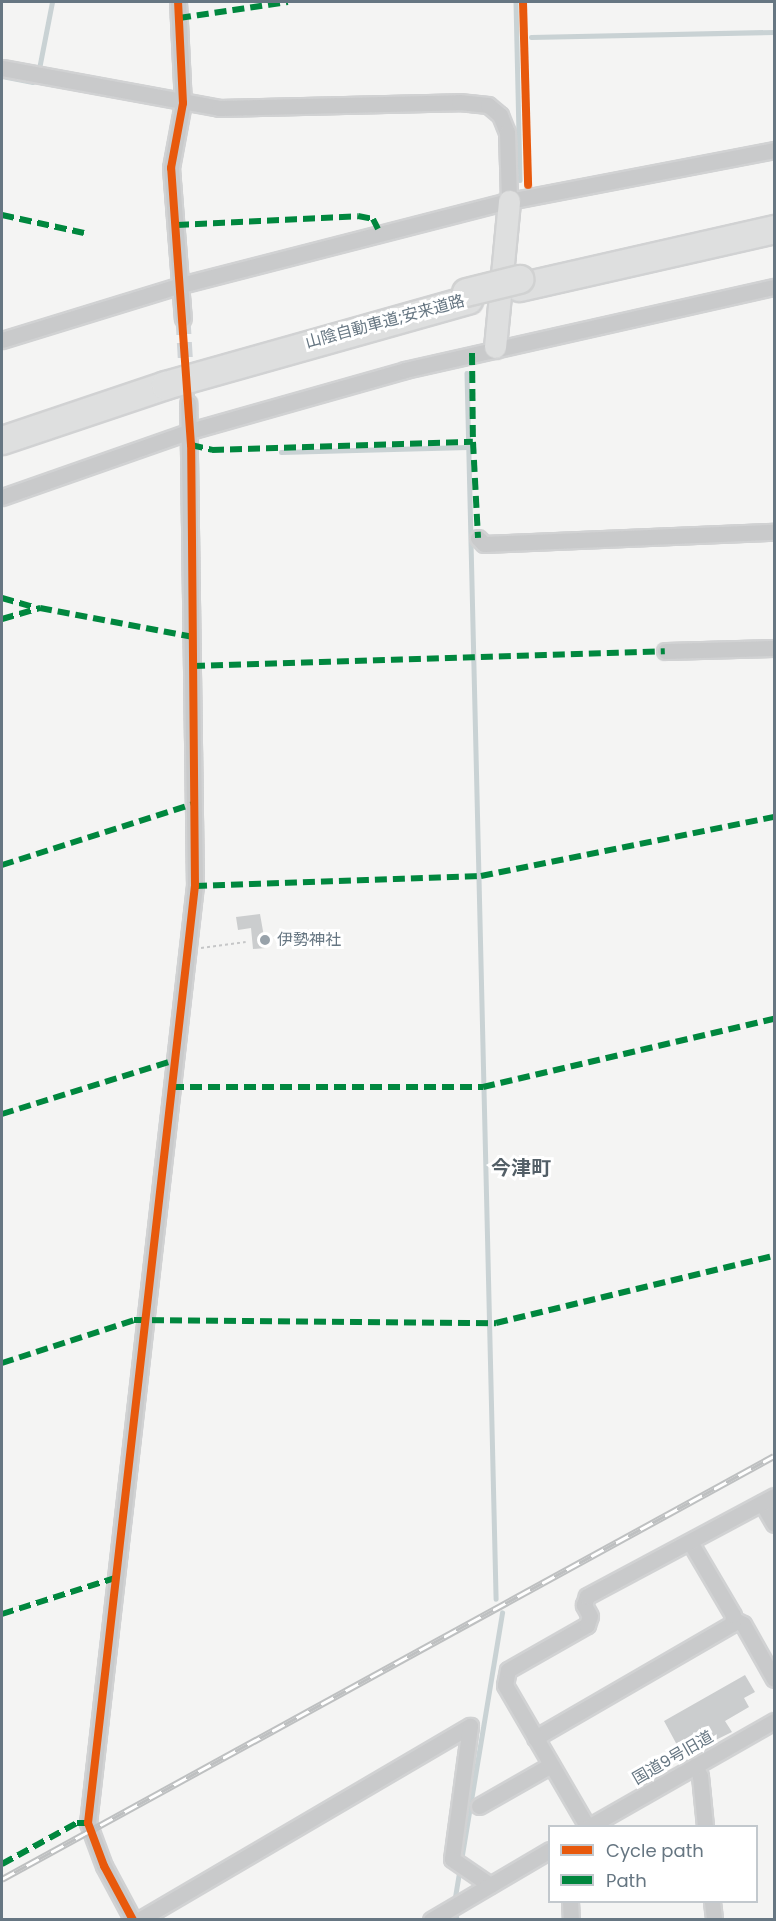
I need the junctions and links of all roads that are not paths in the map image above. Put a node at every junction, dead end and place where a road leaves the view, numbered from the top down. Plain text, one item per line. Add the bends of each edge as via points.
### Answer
1 (178, 2) edge
2 (2, 68) edge
3 (183, 103) junction
4 (774, 150) edge
5 (509, 201) junction
6 (774, 220) edge
7 (774, 229) edge
8 (519, 283) junction
9 (181, 285) junction
10 (774, 287) edge
11 (467, 296) junction
12 (183, 319) tunnel mouth
13 (2, 340) edge
14 (495, 347) junction
15 (189, 403) tunnel mouth
16 (2, 431) edge
17 (190, 431) junction
18 (2, 440) edge
19 (2, 497) edge
20 (774, 532) edge
21 (478, 538) dead end
22 (774, 648) edge
23 (665, 651) dead end
24 (768, 1499) edge
25 (774, 1524) edge
26 (690, 1542) junction
27 (733, 1619) junction
28 (774, 1679) edge
29 (774, 1721) edge
30 (535, 1738) junction
31 (551, 1765) junction
32 (695, 1766) junction
33 (479, 1806) dead end
34 (587, 1825) edge
35 (592, 1825) edge
36 (705, 1825) edge
37 (548, 1851) edge
38 (490, 1885) junction
39 (570, 1903) edge
40 (712, 1903) edge
41 (714, 1918) edge
42 (133, 1920) edge
43 (139, 1920) edge
44 (431, 1920) edge
45 (571, 1920) edge

1 - 3 street
2 - 3 street
3 - 5 street via 251,109 459,102 488,105 500,115 507,132
3 - 9 street via 171,168
4 - 5 street
5 - 9 street
5 - 14 street
6 - 8 highway, 山陰自動車道;安来道路
7 - 8 highway, 山陰自動車道;安来道路
8 - 11 highway, 山陰自動車道;安来道路, bridge
9 - 12 street
9 - 13 street
10 - 14 street
11 - 16 highway, 山陰自動車道;安来道路 via 163,376
11 - 18 highway, 山陰自動車道;安来道路 via 188,378
14 - 17 street
15 - 17 street
17 - 19 street
17 - 42 street via 195,886 88,1813 104,1866
20 - 21 street via 484,544
22 - 23 street
24 - 25 street
24 - 26 street
26 - 27 street
26 - 30 street via 587,1596 587,1625 508,1670 505,1685
27 - 28 street via 743,1624
27 - 30 street via 732,1624
29 - 32 street, 国道9号旧道
30 - 31 street
31 - 33 street
31 - 34 street
32 - 35 street, 国道9号旧道
32 - 36 street via 700,1776
37 - 38 street
38 - 43 street via 452,1859 470,1726
38 - 44 street
39 - 45 street
40 - 41 street

